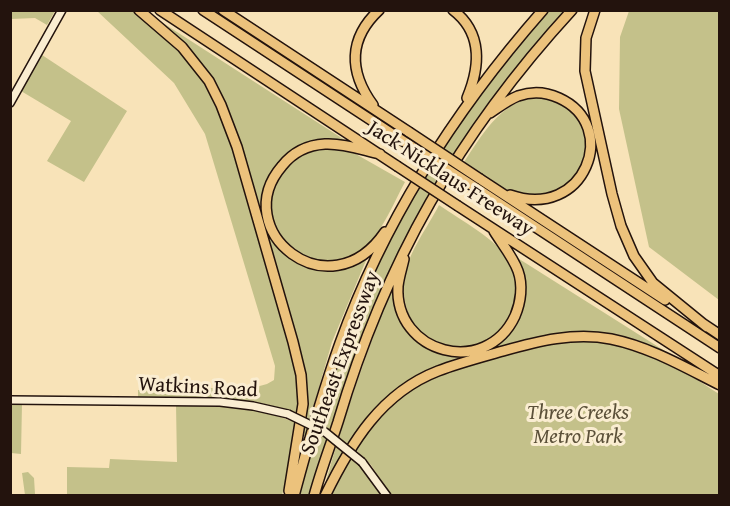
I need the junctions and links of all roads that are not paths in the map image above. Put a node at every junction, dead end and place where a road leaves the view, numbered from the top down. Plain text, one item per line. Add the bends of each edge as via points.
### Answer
1 (62, 10) edge
2 (139, 10) edge
3 (160, 10) edge
4 (203, 10) edge
5 (223, 10) edge
6 (379, 10) edge
7 (453, 10) edge
8 (543, 10) edge
9 (572, 10) edge
10 (595, 10) edge
11 (10, 104) edge
12 (376, 110) junction
13 (461, 113) junction
14 (483, 118) junction
15 (380, 154) junction
16 (492, 187) junction
17 (403, 205) junction
18 (493, 229) junction
19 (408, 243) junction
20 (706, 327) junction
21 (720, 336) edge
22 (720, 348) edge
23 (720, 376) edge
24 (720, 385) edge
25 (10, 400) edge
26 (288, 495) edge
27 (294, 495) edge
28 (314, 495) edge
29 (325, 495) edge
30 (387, 495) edge

1 - 11 street
2 - 26 highway via 182,47 209,81 237,147 301,375 303,404
3 - 15 highway, Jack Nicklaus Freeway
4 - 22 highway, Jack Nicklaus Freeway, bridge
5 - 12 highway
6 - 12 highway via 364,26 355,53 360,84
7 - 13 highway via 472,33 477,55 474,82
8 - 13 highway, Southeast Expressway
9 - 14 highway, Southeast Expressway
10 - 20 highway via 586,38 585,71 621,226 634,256 653,283
12 - 16 highway, bridge
13 - 17 highway, Southeast Expressway
14 - 16 highway via 515,98 541,93 574,108 590,138 585,170 575,185 561,195 524,199
14 - 19 highway, Southeast Expressway
15 - 17 highway via 332,144 313,145 294,154 278,170 268,192 268,216 274,234 283,247 302,261 326,266 342,264 368,251
15 - 18 highway, Jack Nicklaus Freeway, bridge
16 - 20 highway
17 - 27 highway, Southeast Expressway via 340,342
18 - 19 highway via 518,272 518,309 499,338 469,352 432,346 415,334 403,316 398,285
18 - 23 highway, Jack Nicklaus Freeway
19 - 28 highway, Southeast Expressway via 368,331
20 - 21 highway
24 - 29 highway via 650,350 608,338 559,338 484,357 436,372 388,401 365,425
25 - 30 street, Watkins Road, bridge via 220,402 288,414 325,432 362,462

